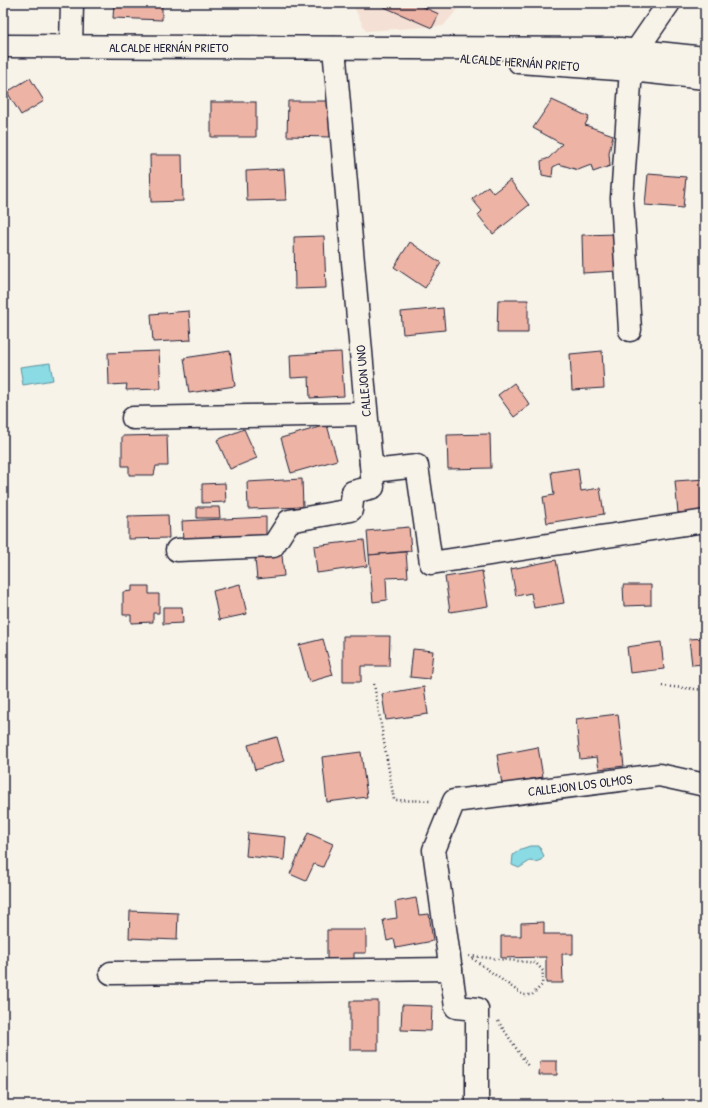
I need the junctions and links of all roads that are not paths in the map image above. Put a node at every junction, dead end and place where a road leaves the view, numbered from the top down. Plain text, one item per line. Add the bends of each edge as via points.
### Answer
1 (72, 3) edge
2 (670, 3) edge
3 (3, 46) edge
4 (71, 46) junction
5 (334, 48) junction
6 (705, 58) edge
7 (634, 60) junction
8 (705, 78) edge
9 (630, 330) dead end
10 (366, 414) junction
11 (133, 418) dead end
12 (371, 462) junction
13 (705, 521) edge
14 (177, 550) dead end
15 (705, 785) edge
16 (450, 962) junction
17 (111, 973) dead end
18 (477, 1105) edge

1 - 4 street
2 - 7 street
3 - 4 street, ALCALDE HERNÁN PRIETO
4 - 5 street, ALCALDE HERNÁN PRIETO
5 - 7 street, ALCALDE HERNÁN PRIETO via 620,49
5 - 10 street, CALLEJON UNO
6 - 7 street, ALCALDE HERNÁN PRIETO
7 - 8 street, ALCALDE HERNÁN PRIETO
7 - 9 street via 622,198
10 - 11 street
10 - 12 street, CALLEJON UNO
12 - 13 street via 382,470 417,466 431,563
12 - 14 street, CALLEJON UNO via 373,487 353,492 351,510 289,521 273,546
15 - 16 street, CALLEJON LOS OLMOS via 659,775 454,801 434,850
16 - 17 street
16 - 18 street via 456,1007 477,1009

